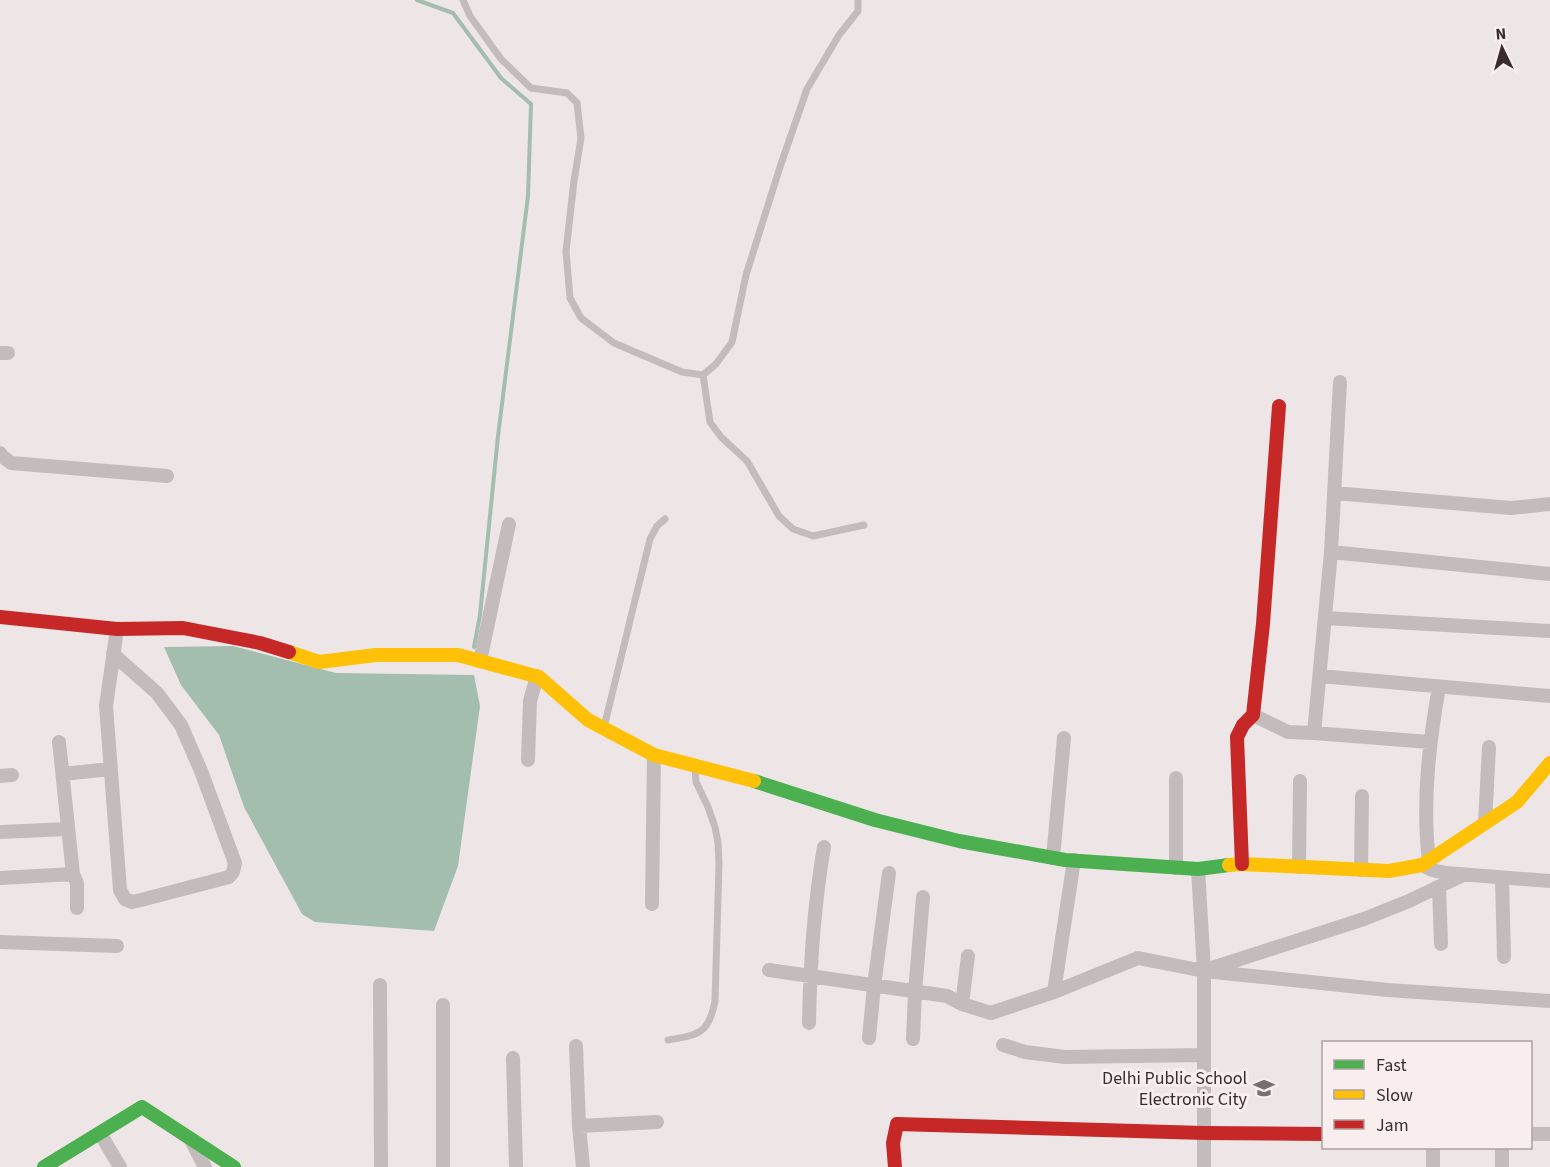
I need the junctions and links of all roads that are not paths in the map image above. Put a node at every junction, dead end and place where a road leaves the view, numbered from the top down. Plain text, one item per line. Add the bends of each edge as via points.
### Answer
1 (463, 0) edge
2 (858, 0) edge
3 (703, 375) junction
4 (1340, 382) dead end
5 (1279, 406) dead end
6 (0, 453) edge
7 (167, 476) dead end
8 (1334, 493) junction
9 (1550, 504) edge
10 (665, 519) dead end
11 (508, 524) dead end
12 (864, 525) dead end
13 (1331, 552) junction
14 (1550, 574) edge
15 (0, 618) edge
16 (1325, 618) junction
17 (117, 629) junction
18 (1550, 631) edge
19 (113, 654) junction
20 (480, 661) junction
21 (537, 676) junction
22 (1320, 676) junction
23 (1438, 687) junction
24 (1550, 696) edge
25 (1253, 716) junction
26 (604, 727) junction
27 (1314, 733) junction
28 (1064, 738) dead end
29 (59, 742) dead end
30 (1429, 742) junction
31 (1489, 747) dead end
32 (654, 755) junction
33 (528, 760) dead end
34 (1550, 763) edge
35 (695, 765) junction
36 (110, 770) junction
37 (63, 774) junction
38 (1176, 778) dead end
39 (1300, 781) dead end
40 (1362, 796) dead end
41 (1485, 823) junction
42 (67, 829) junction
43 (0, 832) edge
44 (824, 847) dead end
45 (1053, 858) junction
46 (1074, 860) junction
47 (1425, 863) junction
48 (1242, 864) junction
49 (1176, 867) junction
50 (1299, 867) junction
51 (1198, 869) junction
52 (1361, 870) junction
53 (889, 873) dead end
54 (73, 874) junction
55 (1463, 874) junction
56 (0, 878) edge
57 (1502, 878) junction
58 (1550, 881) edge
59 (1439, 886) junction
60 (923, 897) dead end
61 (652, 904) dead end
62 (77, 908) dead end
63 (0, 942) edge
64 (1441, 944) dead end
65 (117, 946) dead end
66 (969, 956) dead end
67 (1504, 957) dead end
68 (769, 970) dead end
69 (1204, 971) junction
70 (810, 977) junction
71 (380, 985) dead end
72 (874, 986) junction
73 (915, 992) junction
74 (1054, 992) junction
75 (1550, 1001) edge
76 (962, 1004) junction
77 (443, 1005) dead end
78 (809, 1023) dead end
79 (869, 1038) dead end
80 (913, 1039) dead end
81 (668, 1040) dead end
82 (1003, 1045) dead end
83 (576, 1046) dead end
84 (1204, 1055) junction
85 (513, 1058) dead end
86 (657, 1122) dead end
87 (579, 1126) junction
88 (100, 1133) junction
89 (1204, 1133) junction
90 (1322, 1134) edge
91 (1532, 1134) edge
92 (1550, 1134) edge
93 (190, 1138) junction
94 (1433, 1149) edge
95 (1502, 1149) edge
96 (45, 1167) edge
97 (120, 1167) edge
98 (205, 1167) edge
99 (234, 1167) edge
100 (381, 1167) edge
101 (443, 1167) edge
102 (516, 1167) edge
103 (583, 1167) edge
104 (895, 1167) edge
105 (1204, 1167) edge
106 (1433, 1167) edge
107 (1502, 1167) edge

1 - 3 lane via 501,59 531,88 567,93 577,103 581,138 566,251 570,298 581,318 614,343 682,372
2 - 3 lane via 858,11 807,89 746,275 732,342
3 - 12 lane via 710,422 747,461 779,516 793,529 813,536
4 - 8 street
5 - 25 street
6 - 7 street via 11,463
8 - 9 street via 1511,508
8 - 13 street
10 - 26 lane via 650,539
11 - 20 street
13 - 14 street
13 - 16 street
15 - 17 street
16 - 18 street
16 - 22 street
17 - 19 street
17 - 20 street via 183,628 260,643 319,662 376,654 458,655
19 - 36 street via 106,706
19 - 36 street via 157,693 181,725 235,863 229,877 132,902 125,899 118,879
20 - 21 street
21 - 26 street via 588,720
21 - 33 street via 530,701
22 - 23 street
22 - 27 street
23 - 24 street
23 - 30 street
25 - 27 street via 1288,732
25 - 48 street via 1244,722 1237,737
26 - 32 street
27 - 30 street
28 - 45 street
29 - 37 street
30 - 47 street
31 - 41 street
32 - 35 street
32 - 61 street
34 - 41 street via 1517,802
35 - 45 street via 959,842
35 - 81 lane via 696,782 718,843 715,1001 712,1016 702,1031
36 - 37 street
37 - 42 street
38 - 49 street
39 - 50 street
40 - 52 street
41 - 47 street
42 - 43 street
42 - 54 street
44 - 70 street
45 - 46 street
46 - 49 street
46 - 74 street
47 - 52 street via 1389,871
47 - 55 street via 1432,870
48 - 50 street
48 - 51 street
49 - 51 street
50 - 52 street
51 - 69 street
53 - 72 street
54 - 56 street
54 - 62 street
55 - 57 street
55 - 59 street
57 - 58 street
57 - 67 street
59 - 64 street
59 - 69 street via 1364,920
60 - 73 street
63 - 65 street
66 - 76 street
68 - 70 street
69 - 74 street via 1138,958
69 - 75 street via 1388,990
69 - 84 street
70 - 72 street
70 - 78 street
71 - 100 street
72 - 73 street
72 - 79 street
73 - 76 street via 947,996
73 - 80 street
74 - 76 street via 991,1013
77 - 101 street
82 - 84 street via 1065,1057
83 - 87 street
84 - 89 street
85 - 102 street
86 - 87 street
87 - 103 street
88 - 93 street via 142,1107
88 - 96 street
88 - 97 street
89 - 90 street
89 - 104 street via 897,1124 893,1143
89 - 105 street
91 - 92 street
93 - 98 street
93 - 99 street
94 - 106 street
95 - 107 street

